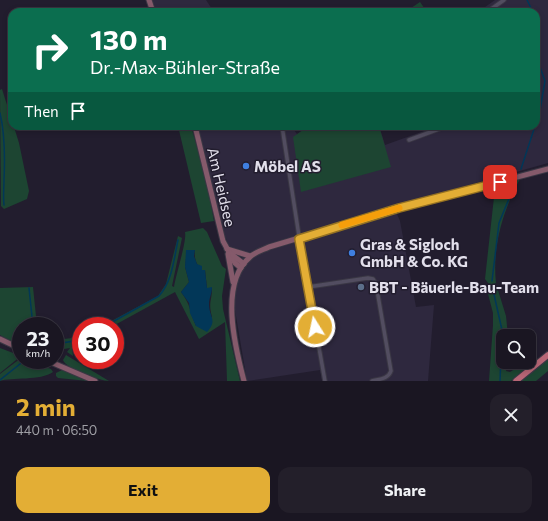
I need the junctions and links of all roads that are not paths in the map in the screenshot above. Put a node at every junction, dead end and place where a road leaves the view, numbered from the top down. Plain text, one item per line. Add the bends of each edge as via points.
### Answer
1 (504, 0) edge
2 (493, 8) edge
3 (196, 130) edge
4 (283, 130) edge
5 (435, 130) edge
6 (409, 140) dead end
7 (548, 169) edge
8 (299, 239) junction
9 (228, 251) junction
10 (250, 256) junction
11 (242, 266) junction
12 (234, 285) junction
13 (308, 287) junction
14 (0, 339) edge
15 (12, 345) edge
16 (548, 355) edge
17 (64, 368) edge
18 (95, 381) edge
19 (244, 381) edge
20 (325, 381) edge
21 (372, 381) edge
22 (516, 381) edge

1 - 2 street
3 - 9 street, Am Heidsee via 218,224
4 - 8 street
5 - 6 street
7 - 8 street via 399,208
8 - 10 street via 269,247
8 - 13 street
9 - 10 street
9 - 11 street, Am Heidsee via 235,263
9 - 12 street
10 - 11 street
11 - 12 street
12 - 19 street via 232,317
13 - 20 street
13 - 21 street via 373,279 391,371 384,379
14 - 15 street
16 - 22 main road
17 - 18 street

